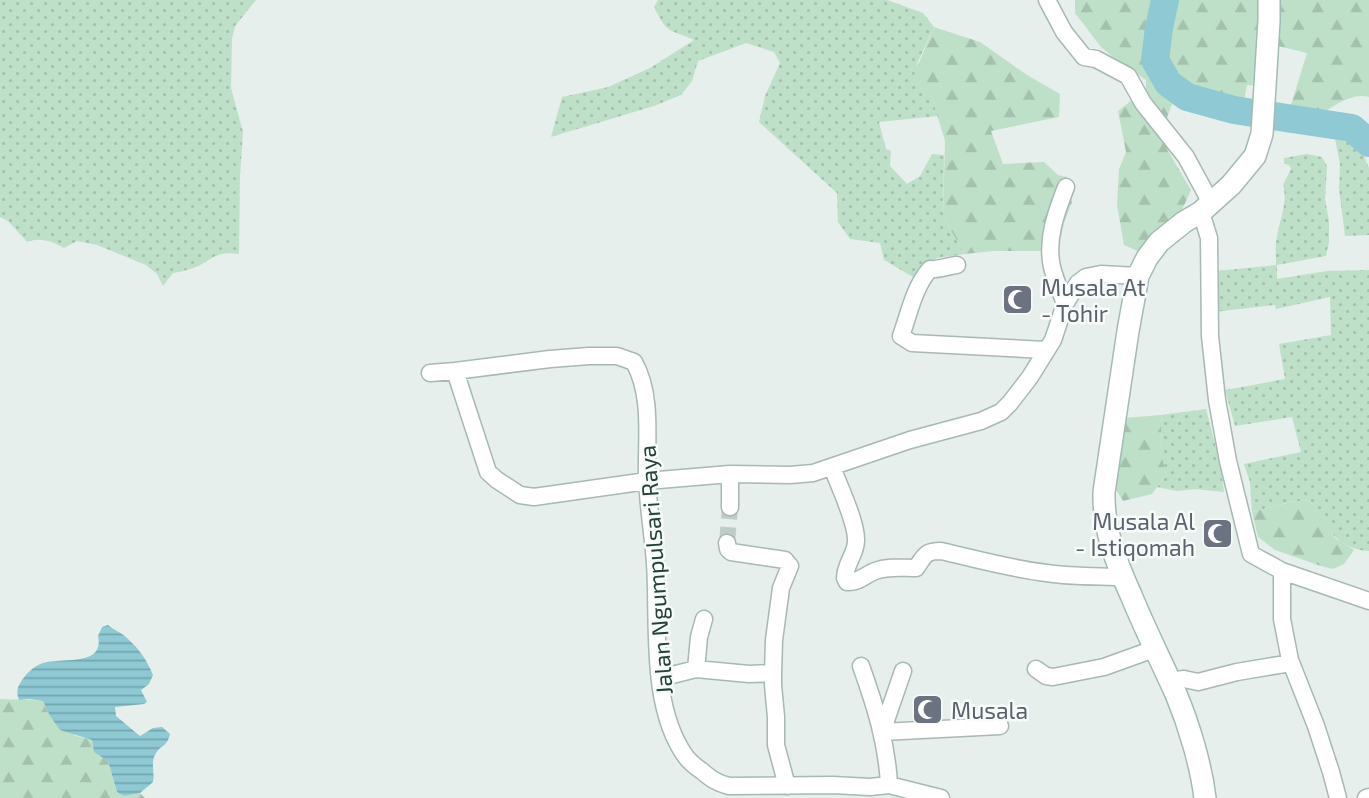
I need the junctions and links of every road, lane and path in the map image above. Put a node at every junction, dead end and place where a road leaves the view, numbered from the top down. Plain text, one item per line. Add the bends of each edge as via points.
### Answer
1 (1047, 0) edge
2 (1269, 0) edge
3 (1066, 187) dead end
4 (1206, 207) junction
5 (957, 265) dead end
6 (1138, 276) junction
7 (1065, 304) junction
8 (1046, 350) junction
9 (455, 372) junction
10 (430, 373) dead end
11 (832, 467) junction
12 (730, 474) junction
13 (647, 481) junction
14 (730, 507) tunnel mouth
15 (727, 543) dead end
16 (1282, 571) junction
17 (1122, 577) junction
18 (1369, 601) edge
19 (704, 619) dead end
20 (1154, 649) junction
21 (1291, 663) junction
22 (861, 666) dead end
23 (696, 669) junction
24 (1036, 669) dead end
25 (902, 671) dead end
26 (773, 673) junction
27 (660, 678) junction
28 (1170, 681) junction
29 (1000, 726) dead end
30 (882, 732) junction
31 (889, 785) junction
32 (787, 786) junction
33 (718, 790) edge
34 (924, 796) edge
35 (941, 798) edge
36 (1205, 798) edge
37 (1338, 798) edge

1 - 4 street via 1084,57 1128,76 1143,103 1186,157
2 - 4 main road via 1262,134 1255,156
3 - 7 street via 1051,233 1053,270
4 - 6 main road via 1159,242
4 - 16 street via 1210,336 1228,461 1251,554
5 - 8 street via 930,269 924,275 901,336 912,343
6 - 7 street via 1086,277
6 - 17 main road via 1104,492 1108,533
7 - 8 street
8 - 11 street via 1001,412
9 - 10 street, Jalan Ngumpulsari Raya
9 - 13 street via 486,468 520,495 534,497
9 - 13 street, Jalan Ngumpulsari Raya via 589,356 617,356 634,362 646,405
11 - 12 street via 790,475
11 - 17 street via 855,528 857,544 845,569 848,582 886,568 916,568 932,551 1047,573
12 - 13 street
12 - 14 street
13 - 27 street, Jalan Ngumpulsari Raya
15 - 26 street via 731,552 785,560 790,566 781,588
16 - 18 street
16 - 21 street via 1282,620
17 - 20 main road
19 - 23 street
20 - 24 street via 1104,667 1053,677
20 - 28 main road
21 - 28 street via 1198,682
21 - 37 street
22 - 30 street
23 - 26 street
23 - 27 street
25 - 30 street
26 - 32 street via 776,745
27 - 33 street, Jalan Ngumpulsari Raya via 673,735 687,758
28 - 36 main road via 1188,728
29 - 30 street
30 - 31 street
31 - 32 street, Jalan Ngumpulsari Raya
31 - 34 street, Jalan Ngumpulsari Raya
32 - 33 street, Jalan Ngumpulsari Raya
34 - 35 street, Jalan Ngumpulsari Raya

